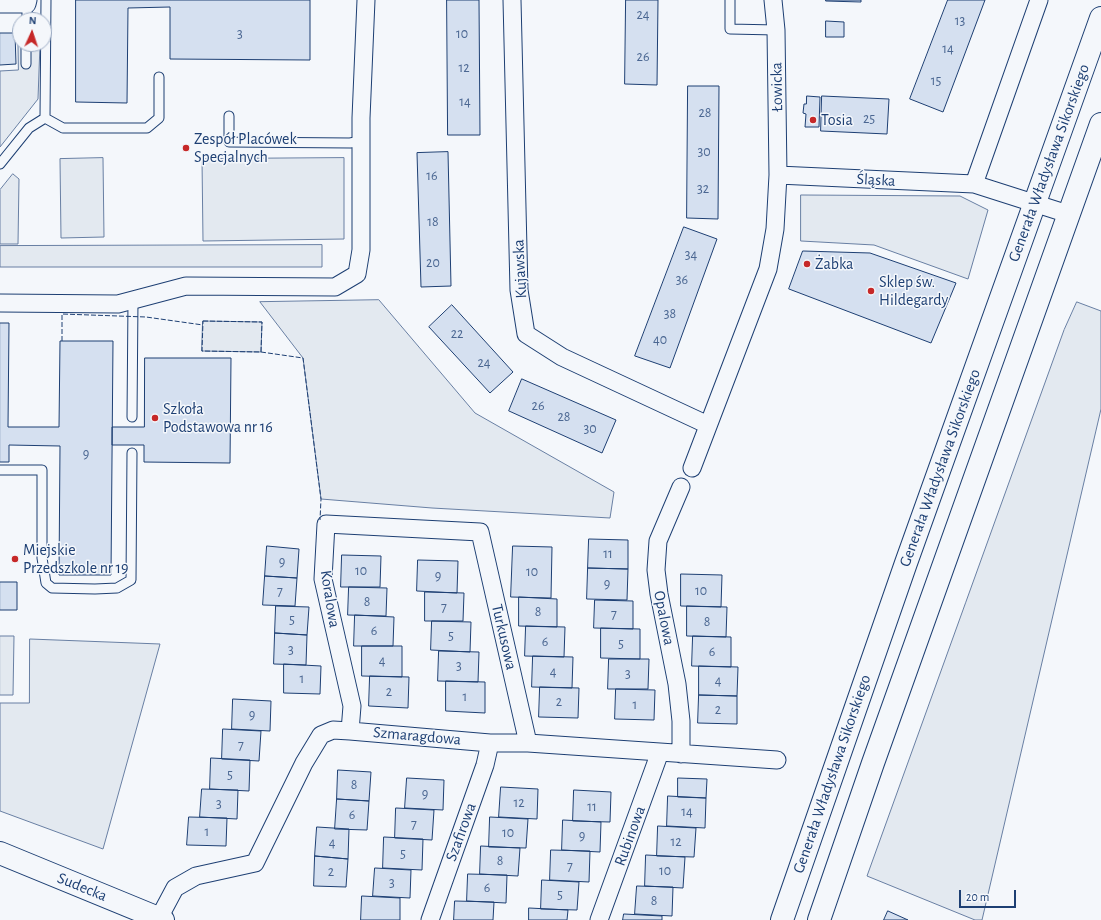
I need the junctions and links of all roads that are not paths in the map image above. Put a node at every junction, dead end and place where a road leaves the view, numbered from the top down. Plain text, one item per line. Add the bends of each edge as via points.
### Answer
1 (46, 0) edge
2 (366, 0) edge
3 (512, 0) edge
4 (730, 0) edge
5 (773, 0) edge
6 (1039, 0) edge
7 (0, 4) edge
8 (27, 8) edge
9 (1101, 18) edge
10 (776, 30) junction
11 (26, 52) edge
12 (26, 64) dead end
13 (159, 78) dead end
14 (229, 116) dead end
15 (45, 118) junction
16 (1101, 124) edge
17 (361, 141) junction
18 (0, 164) edge
19 (778, 175) junction
20 (974, 184) junction
21 (1035, 204) junction
22 (1068, 214) junction
23 (133, 300) junction
24 (0, 303) edge
25 (132, 417) dead end
26 (708, 425) junction
27 (132, 453) dead end
28 (692, 468) dead end
29 (0, 470) edge
30 (681, 486) dead end
31 (480, 532) joint
32 (350, 730) junction
33 (490, 743) junction
34 (528, 743) junction
35 (660, 752) junction
36 (681, 754) junction
37 (777, 760) dead end
38 (0, 853) edge
39 (160, 919) edge
40 (430, 920) edge
41 (599, 920) edge
42 (782, 920) edge
43 (819, 920) edge

1 - 15 lane
2 - 17 street
3 - 26 street, Kujawska via 519,290 526,334 562,357
4 - 10 lane via 730,29
5 - 10 street, Łowicka
6 - 20 street
7 - 8 street
9 - 21 street, Generała Władysława Sikorskiego
10 - 19 street, Łowicka
11 - 12 lane
13 - 15 lane via 159,118 147,128 63,128
14 - 17 lane via 229,142
15 - 18 lane via 29,128
16 - 22 street
17 - 23 street via 361,250 357,274 334,287 186,286
19 - 20 street, Śląska
19 - 26 street, Łowicka via 775,230 768,269
20 - 21 street, Śląska
21 - 22 street, Śląska
21 - 42 street, Generała Władysława Sikorskiego
22 - 43 street via 872,763
23 - 24 street via 118,304
23 - 25 lane
26 - 28 street
27 - 29 lane via 131,580 117,588 63,589 52,588 46,583 42,558 42,470
30 - 36 street, Opalowa via 658,541 656,570 658,594 677,684
31 - 32 street, Koralowa via 326,524 323,579 352,706
31 - 34 street, Turkusowa
32 - 33 street, Szmaragdowa
32 - 39 street, Szmaragdowa via 333,730 321,735 304,763 254,863 196,876 175,888
33 - 34 street, Szmaragdowa
33 - 40 street, Szafirowa via 485,766
34 - 35 street, Szmaragdowa
35 - 36 street, Szmaragdowa
35 - 41 street, Rubinowa
36 - 37 street, Szmaragdowa
38 - 39 street, Sudecka

